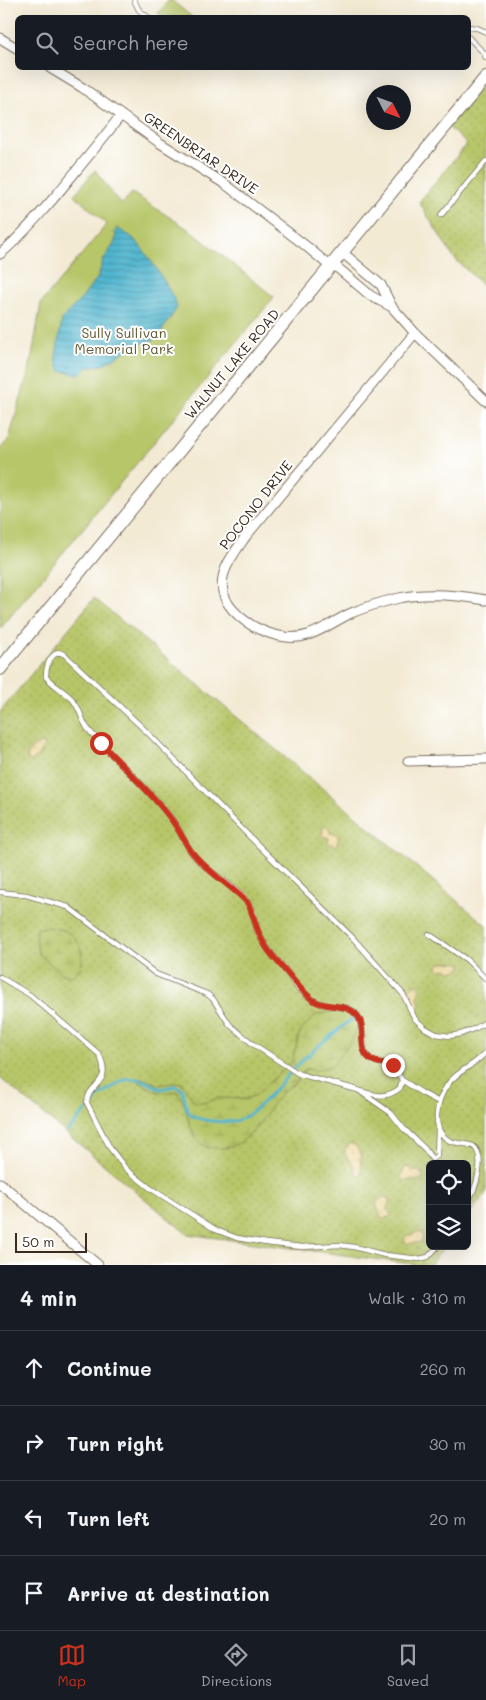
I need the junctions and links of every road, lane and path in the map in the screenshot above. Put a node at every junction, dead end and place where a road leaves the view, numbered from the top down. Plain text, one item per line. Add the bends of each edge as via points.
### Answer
1 (134, 0) edge
2 (145, 15) edge
3 (471, 27) edge
4 (486, 32) edge
5 (0, 38) edge
6 (471, 40) edge
7 (15, 47) edge
8 (486, 58) edge
9 (53, 70) edge
10 (486, 77) edge
11 (121, 115) junction
12 (486, 161) edge
13 (441, 215) dead end
14 (343, 253) junction
15 (0, 254) edge
16 (332, 266) junction
17 (392, 307) junction
18 (415, 333) junction
19 (486, 401) edge
20 (486, 600) edge
21 (0, 669) edge
22 (486, 759) edge
23 (408, 761) dead end
24 (0, 892) edge
25 (429, 934) dead end
26 (0, 976) edge
27 (486, 979) edge
28 (486, 1022) edge
29 (486, 1052) edge
30 (402, 1080) junction
31 (358, 1090) junction
32 (439, 1102) junction
33 (438, 1128) junction
34 (0, 1183) edge
35 (471, 1195) edge
36 (434, 1250) edge
37 (98, 1265) edge

1 - 2 lane
3 - 4 lane
5 - 7 street
6 - 8 lane
9 - 11 street, GREENBRIAR DRIVE
10 - 14 street, WALNUT LAKE ROAD
11 - 15 street via 38,216
11 - 16 street, GREENBRIAR DRIVE via 225,184
12 - 13 lane
14 - 16 street, WALNUT LAKE ROAD
14 - 17 street, GREENBRIAR DRIVE via 381,285
16 - 17 street, GREENBRIAR DRIVE
16 - 21 street, WALNUT LAKE ROAD
17 - 18 street, GREENBRIAR DRIVE
18 - 19 street, GREENBRIAR DRIVE
18 - 20 street, POCONO DRIVE via 246,536 229,561 223,575 222,590 232,609 243,619 260,630 283,637 307,636 371,605 401,597 438,595
22 - 23 street
24 - 31 lane via 26,895 68,907 156,974 207,994 230,1025 299,1074
25 - 27 lane via 467,960
26 - 36 lane via 30,995 99,1054 104,1074 87,1098 87,1103 110,1148 126,1169 216,1230 237,1238 302,1247 339,1245 419,1259 428,1257
28 - 30 lane via 449,1036 424,1028 403,994 352,937 147,732 64,654 54,654 48,661 46,677 74,701 87,728 171,818 197,859 247,902 269,953 308,996 323,1005 343,1006 358,1016 366,1056 373,1061 393,1065
29 - 32 lane via 447,1084
30 - 31 lane via 400,1088 387,1096
30 - 32 lane
31 - 33 lane via 391,1113 432,1158 437,1156
32 - 33 lane
33 - 35 lane via 453,1142 474,1146 481,1152 481,1178
34 - 37 street

